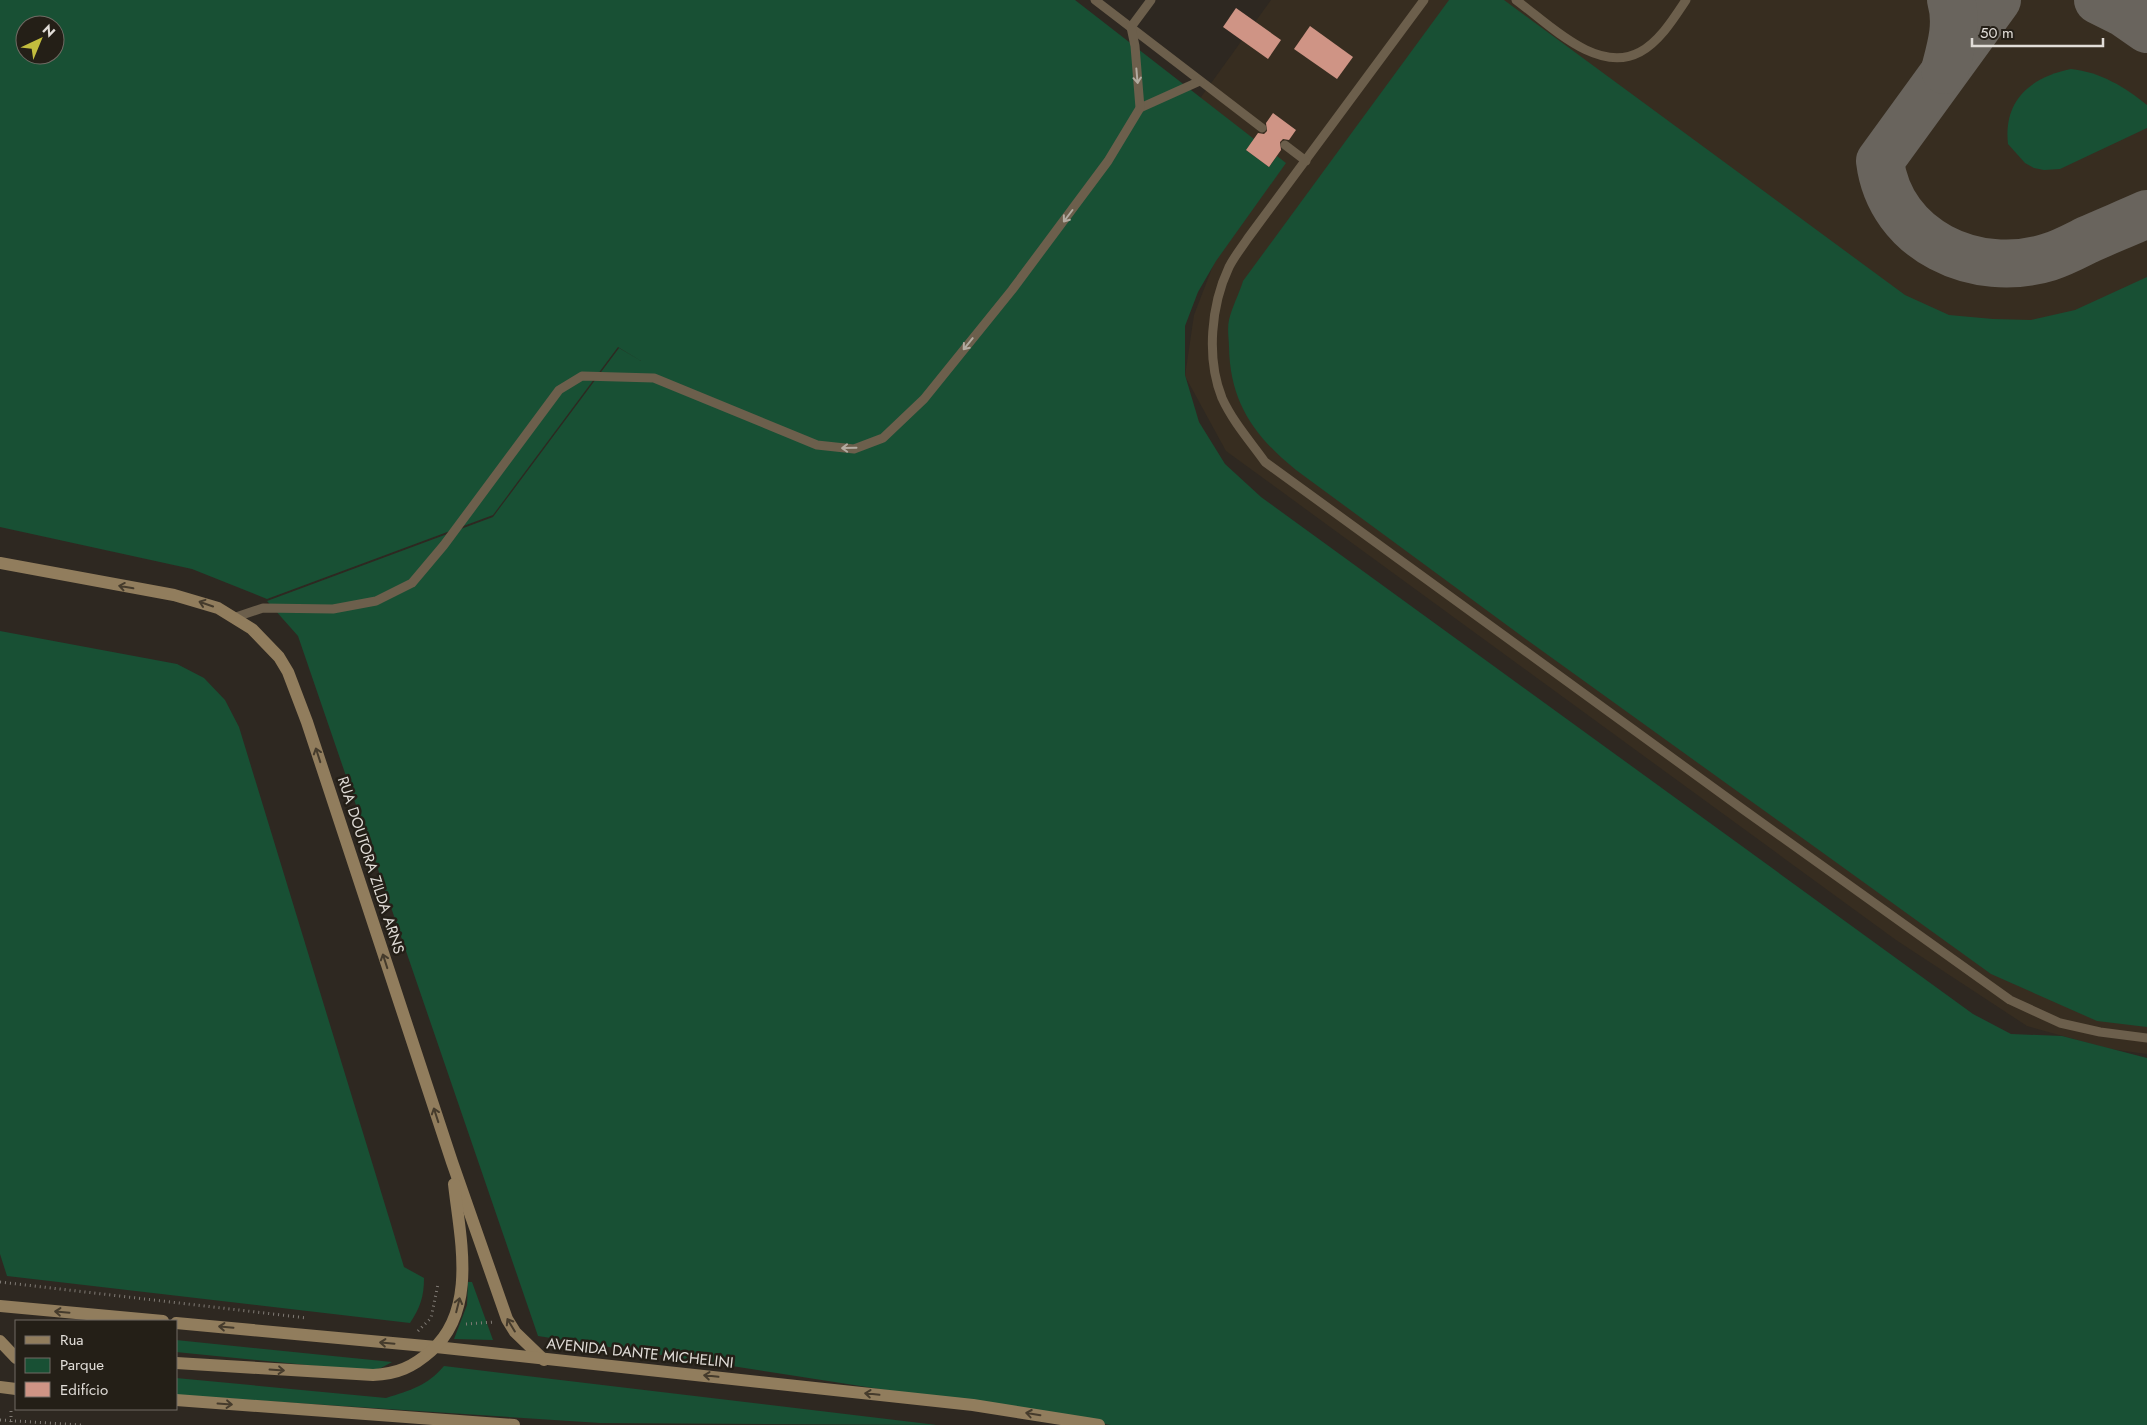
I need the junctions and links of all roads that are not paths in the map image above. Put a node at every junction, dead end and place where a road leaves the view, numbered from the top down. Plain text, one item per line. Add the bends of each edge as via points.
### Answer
1 (1095, 0) edge
2 (1151, 0) edge
3 (1424, 0) edge
4 (1516, 0) edge
5 (1686, 0) edge
6 (1131, 27) junction
7 (1200, 81) junction
8 (1140, 108) junction
9 (1262, 128) dead end
10 (1285, 145) dead end
11 (1306, 161) junction
12 (0, 563) edge
13 (236, 617) junction
14 (2147, 1038) edge
15 (452, 1162) junction
16 (0, 1306) edge
17 (151, 1320) edge
18 (178, 1322) edge
19 (436, 1347) junction
20 (544, 1360) junction
21 (178, 1363) edge
22 (0, 1387) edge
23 (15, 1389) edge
24 (178, 1400) edge
25 (459, 1423) edge
26 (514, 1425) edge
27 (1099, 1425) edge

1 - 6 lane
2 - 6 lane
3 - 11 lane
4 - 5 lane via 1579,46 1594,55 1612,58 1628,57 1642,51 1664,30
6 - 7 lane
6 -> 8 lane
7 - 8 lane
7 - 9 lane
8 -> 13 lane via 1108,161 1012,290 924,399 883,438 854,449 817,445 654,378 582,376 559,390 412,583 376,601 333,609 263,608
10 - 11 lane
11 - 14 lane via 1229,267 1212,333 1214,370 1222,397 1265,462 2010,1000 2060,1023
13 -> 12 main road, RUA DOUTORA ZILDA ARNS via 198,601
15 -> 13 main road, RUA DOUTORA ZILDA ARNS via 296,693 278,657
19 -> 15 main road via 452,1324 461,1291 462,1268
20 -> 15 main road, RUA DOUTORA ZILDA ARNS via 515,1332 507,1319
17 -> 16 main road
19 -> 18 main road, AVENIDA DANTE MICHELINI
19 - 20 main road, AVENIDA DANTE MICHELINI
21 -> 19 main road via 352,1375 392,1374 408,1369
27 -> 20 main road, AVENIDA DANTE MICHELINI via 973,1405
22 - 23 main road
24 -> 25 main road
25 - 26 main road

